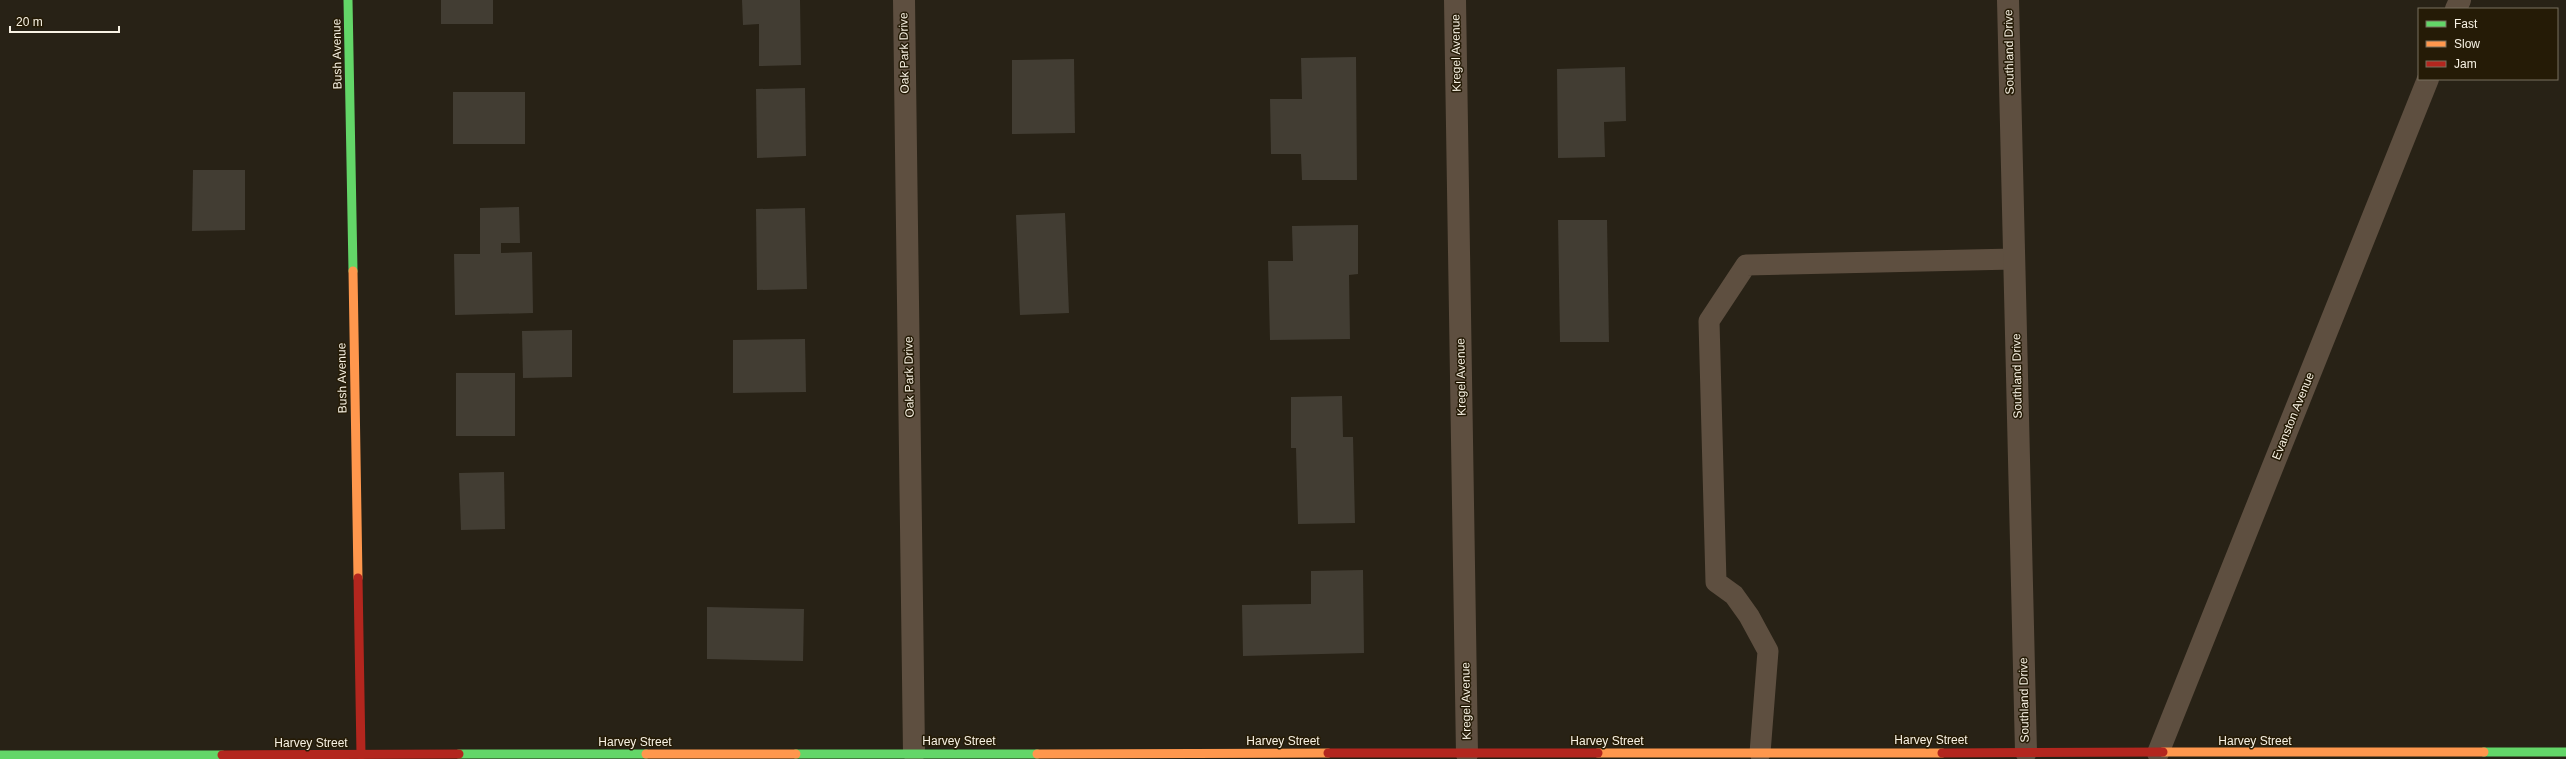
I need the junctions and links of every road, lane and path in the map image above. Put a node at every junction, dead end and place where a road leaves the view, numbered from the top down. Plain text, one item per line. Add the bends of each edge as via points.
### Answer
1 (348, 0) edge
2 (904, 0) edge
3 (1455, 0) edge
4 (2008, 0) edge
5 (2428, 80) edge
6 (2014, 259) junction
7 (2026, 752) junction
8 (2566, 752) edge
9 (914, 753) junction
10 (1760, 753) junction
11 (2158, 753) junction
12 (1467, 754) junction
13 (360, 755) junction
14 (0, 756) edge

1 - 13 street, Bush Avenue
2 - 9 street, Oak Park Drive
3 - 12 street, Kregel Avenue
4 - 6 street, Southland Drive
5 - 11 street, Evanston Avenue
6 - 7 street, Southland Drive
6 - 10 lane via 1746,265 1709,321 1716,582 1734,595 1750,616 1768,651
7 - 10 street, Harvey Street
7 - 11 street, Harvey Street
8 - 11 street, Harvey Street
9 - 12 street, Harvey Street
9 - 13 street, Harvey Street
10 - 12 street, Harvey Street
13 - 14 street, Harvey Street

